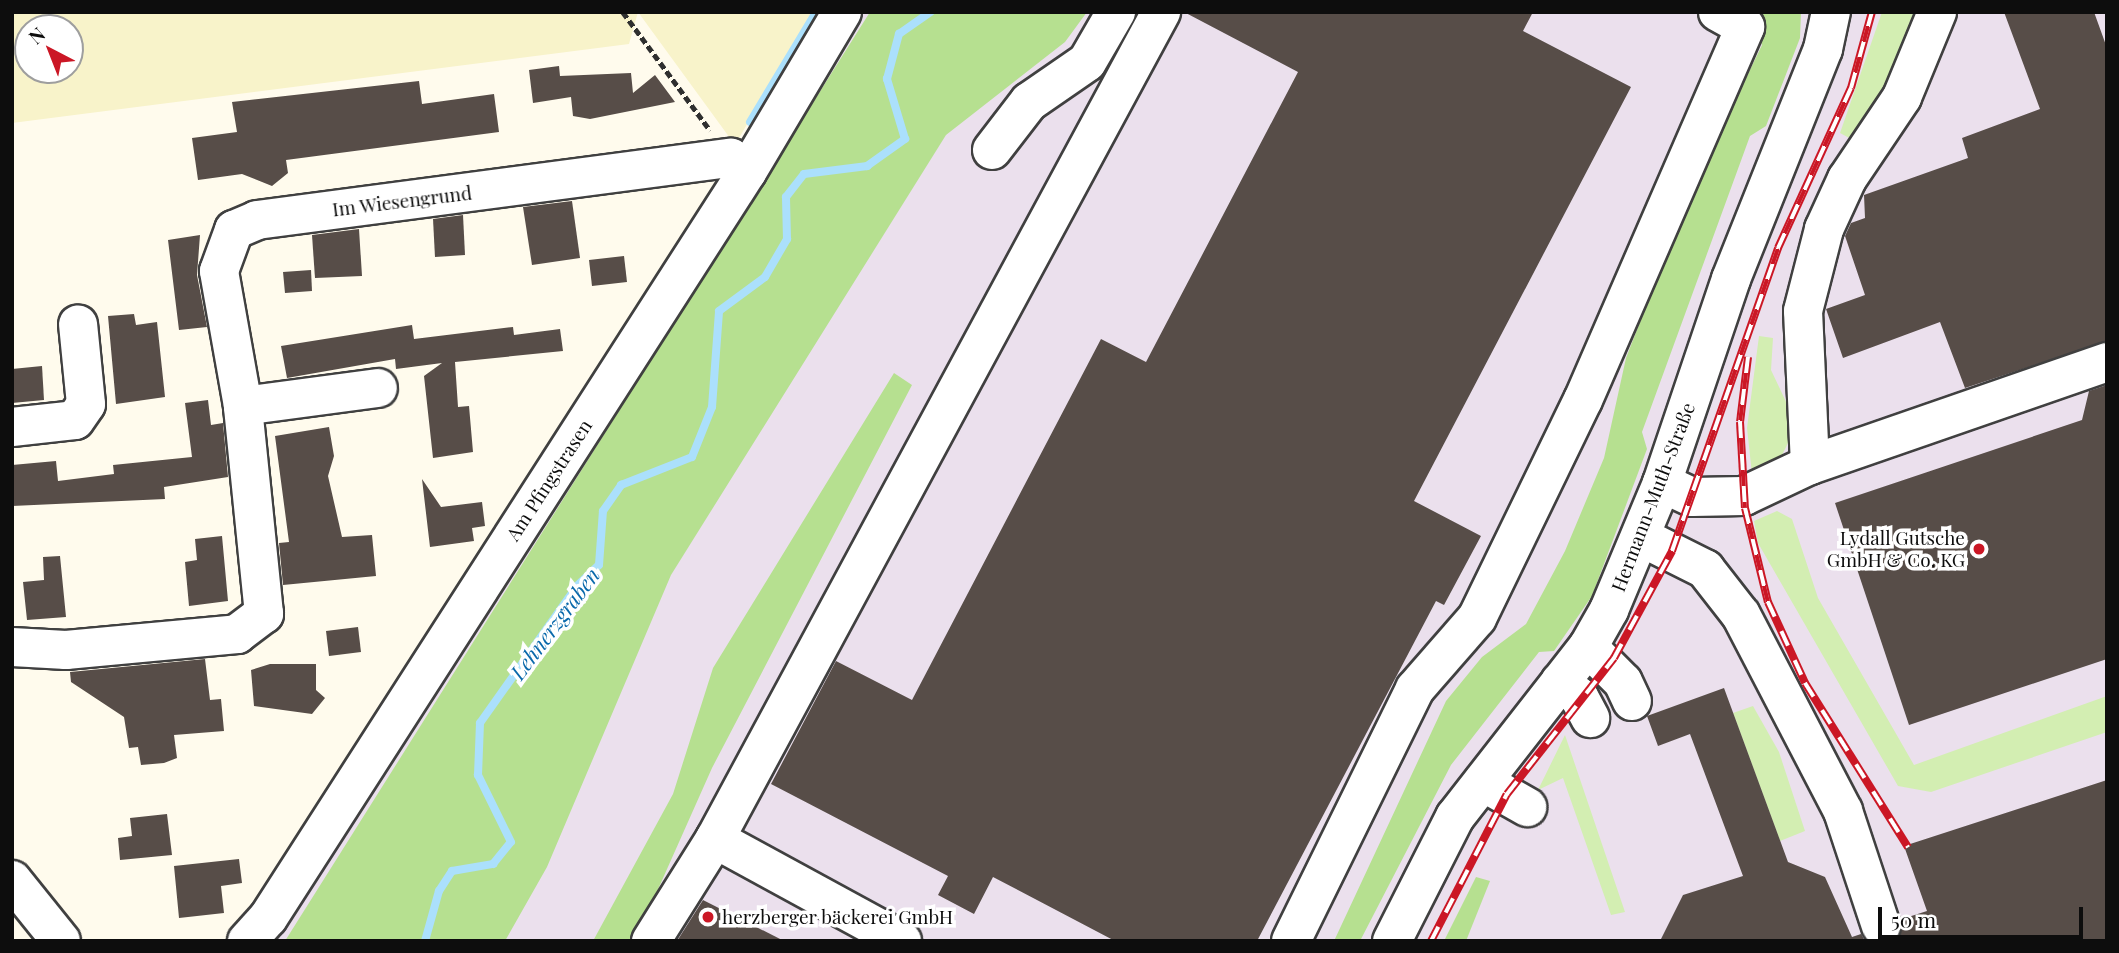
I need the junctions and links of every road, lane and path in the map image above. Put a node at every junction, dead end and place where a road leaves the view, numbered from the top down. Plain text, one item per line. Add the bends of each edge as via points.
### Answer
1 (623, 12) edge
2 (842, 12) edge
3 (1116, 12) edge
4 (1161, 12) edge
5 (1718, 12) edge
6 (1831, 12) edge
7 (1937, 12) edge
8 (992, 150) dead end
9 (739, 165) junction
10 (78, 324) dead end
11 (2107, 362) edge
12 (378, 388) dead end
13 (243, 406) junction
14 (12, 427) edge
15 (1810, 465) junction
16 (1662, 483) junction
17 (1641, 537) junction
18 (1588, 646) junction
19 (12, 647) edge
20 (1560, 682) junction
21 (1632, 701) dead end
22 (1590, 718) dead end
23 (1483, 782) junction
24 (1527, 807) dead end
25 (715, 839) junction
26 (12, 880) edge
27 (1881, 926) dead end
28 (61, 941) edge
29 (247, 941) edge
30 (651, 941) edge
31 (902, 941) edge
32 (1291, 941) edge
33 (1392, 941) edge

1 - 9 path
2 - 9 street, Am Pfingstrasen
3 - 8 street via 1087,62 1029,102
4 - 25 street
5 - 32 street via 1745,27 1583,400 1477,618 1415,690
6 - 16 street, Hermann-Muth-Straße via 1823,49 1731,279
7 - 15 street via 1902,97 1847,179 1824,229 1804,311
9 - 13 street, Im Wiesengrund via 257,220 234,230 219,271
9 - 29 street, Am Pfingstrasen via 268,918
10 - 14 street via 86,404 75,420
11 - 15 street
12 - 13 street
13 - 19 street, Im Wiesengrund via 265,596 264,614 252,627 66,650
15 - 16 street via 1744,496 1692,497
16 - 17 street, Hermann-Muth-Straße
17 - 18 street, Hermann-Muth-Straße
17 - 27 street via 1705,569 1741,615 1843,811
18 - 20 street, Hermann-Muth-Straße
18 - 21 street via 1623,682
20 - 22 street via 1579,697
20 - 23 street, Hermann-Muth-Straße
23 - 24 street
23 - 33 street, Hermann-Muth-Straße via 1455,817
25 - 30 street
25 - 31 street
26 - 28 street

